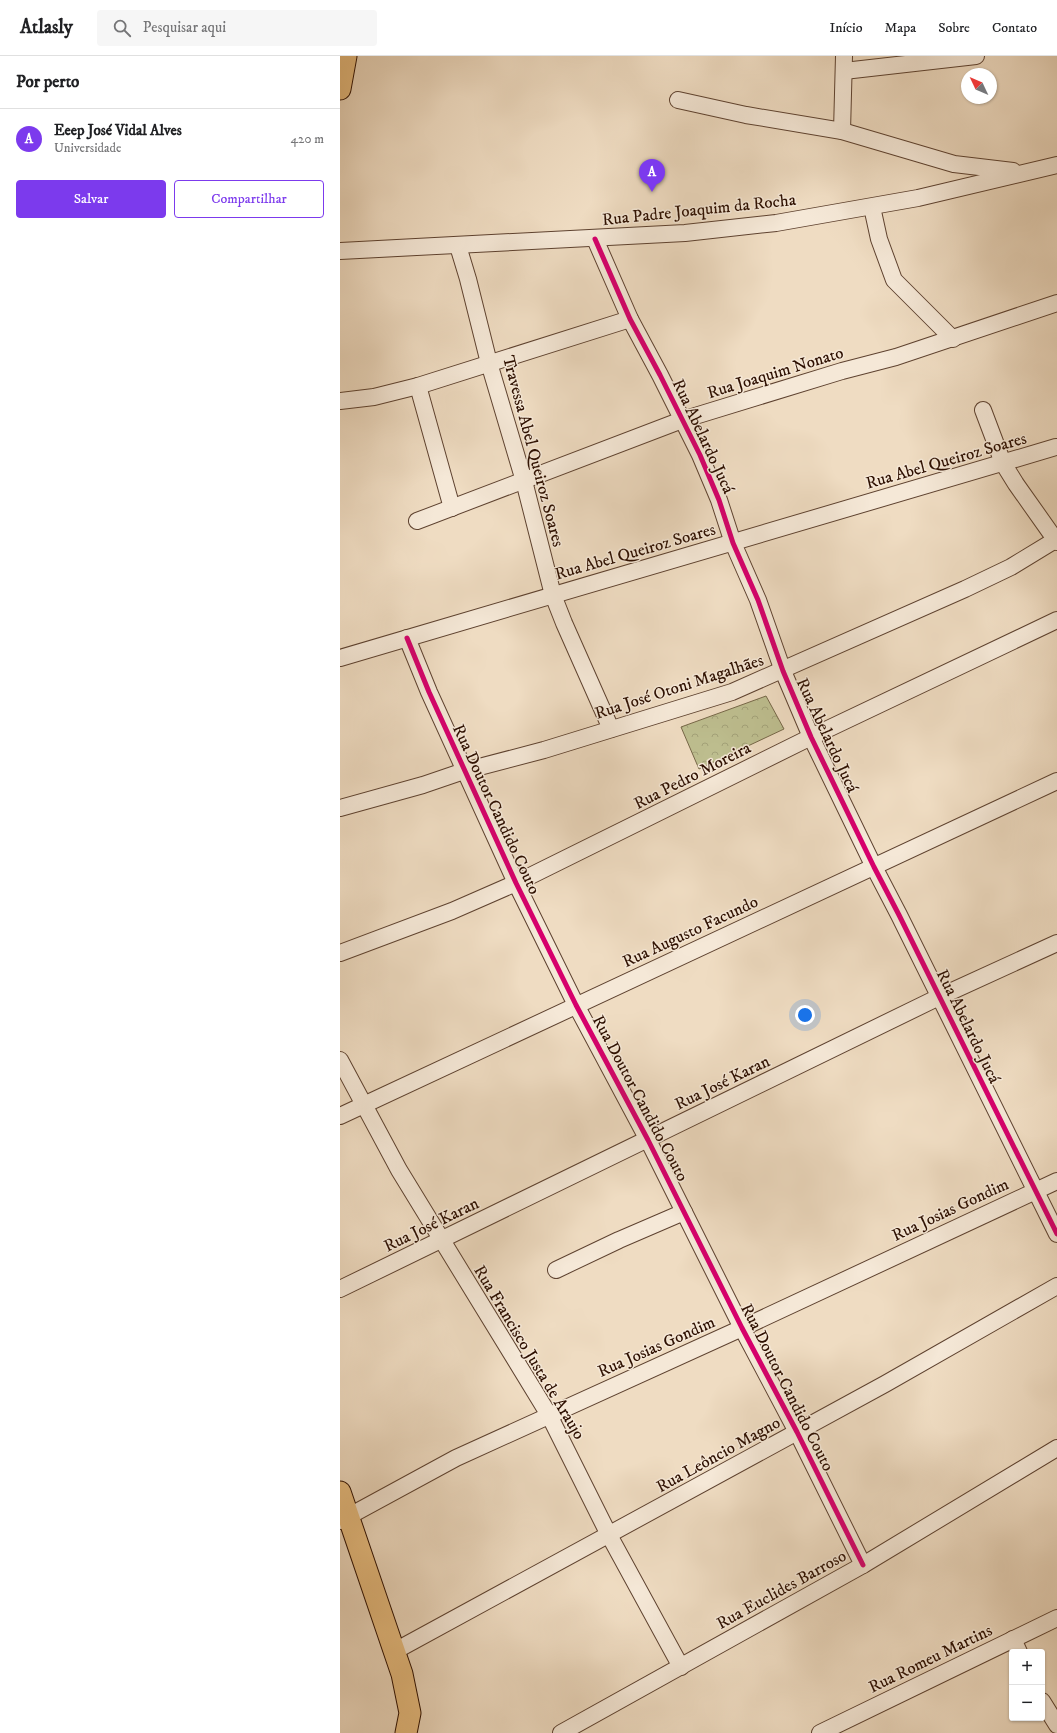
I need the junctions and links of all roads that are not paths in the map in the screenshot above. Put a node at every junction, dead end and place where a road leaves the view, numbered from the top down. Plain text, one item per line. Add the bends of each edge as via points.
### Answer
1 (346, 56) edge
2 (976, 56) edge
3 (844, 63) edge
4 (340, 89) edge
5 (678, 100) dead end
6 (842, 131) junction
7 (1057, 165) edge
8 (1024, 172) junction
9 (872, 207) junction
10 (595, 239) junction
11 (458, 246) junction
12 (340, 251) edge
13 (1057, 303) edge
14 (630, 319) junction
15 (953, 339) junction
16 (489, 363) junction
17 (418, 386) junction
18 (340, 401) edge
19 (983, 410) dead end
20 (682, 420) junction
21 (1056, 447) dead end
22 (1003, 463) junction
23 (524, 481) junction
24 (452, 508) junction
25 (417, 521) dead end
26 (1056, 540) edge
27 (733, 543) junction
28 (553, 595) junction
29 (1057, 620) edge
30 (407, 638) junction
31 (340, 658) edge
32 (783, 671) junction
33 (611, 729) junction
34 (811, 737) junction
35 (464, 771) junction
36 (1056, 783) edge
37 (340, 808) edge
38 (874, 867) junction
39 (516, 883) junction
40 (1057, 943) edge
41 (340, 953) edge
42 (939, 997) junction
43 (576, 1005) junction
44 (340, 1060) edge
45 (364, 1106) junction
46 (340, 1116) edge
47 (648, 1140) junction
48 (1057, 1181) edge
49 (1036, 1191) junction
50 (684, 1212) junction
51 (1057, 1234) edge
52 (442, 1240) junction
53 (556, 1270) dead end
54 (1057, 1286) edge
55 (340, 1289) edge
56 (742, 1328) junction
57 (549, 1415) junction
58 (797, 1432) junction
59 (1057, 1448) edge
60 (340, 1492) edge
61 (344, 1519) edge
62 (609, 1535) junction
63 (863, 1565) junction
64 (1057, 1618) edge
65 (1016, 1645) edge
66 (395, 1651) junction
67 (681, 1667) junction
68 (1045, 1706) edge
69 (1057, 1725) edge
70 (406, 1733) edge
71 (561, 1733) edge
72 (820, 1733) edge

1 - 4 main road
2 - 3 street
3 - 6 street
5 - 6 street via 746,115
6 - 8 street via 954,164
7 - 8 street, Rua Padre Joaquim da Rocha
8 - 9 street, Rua Padre Joaquim da Rocha
9 - 10 street, Rua Padre Joaquim da Rocha via 769,224
9 - 15 street via 879,239 894,280
10 - 11 street, Rua Padre Joaquim da Rocha
10 - 14 street, Rua Abelardo Jucá
11 - 12 street, Rua Padre Joaquim da Rocha
11 - 16 street, Travessa Abel Queiroz Soares
13 - 15 street, Rua Joaquim Nonato
14 - 16 street
14 - 20 street, Rua Abelardo Jucá
15 - 20 street, Rua Joaquim Nonato
16 - 17 street
16 - 23 street, Travessa Abel Queiroz Soares
17 - 18 street via 374,397
17 - 24 street
19 - 22 street
20 - 23 street, Rua Joaquim Nonato
20 - 27 street, Rua Abelardo Jucá via 719,500
21 - 22 street, Rua Abel Queiroz Soares
22 - 26 street
22 - 27 street, Rua Abel Queiroz Soares
23 - 24 street, Rua Joaquim Nonato
23 - 28 street, Travessa Abel Queiroz Soares
24 - 25 street, Rua Joaquim Nonato
26 - 32 street, Rua José Otoni Magalhães via 1011,567 966,589
27 - 28 street, Rua Abel Queiroz Soares
27 - 32 street, Rua Abelardo Jucá via 758,600
28 - 30 street, Rua Abel Queiroz Soares
28 - 33 street, Travessa Abel Queiroz Soares
29 - 34 street, Rua Pedro Moreira
30 - 31 street, Rua Abel Queiroz Soares
30 - 35 street, Rua Doutor Candido Couto
32 - 33 street, Rua José Otoni Magalhães via 732,692
32 - 34 street, Rua Abelardo Jucá
33 - 35 street, Rua José Otoni Magalhães
34 - 38 street, Rua Abelardo Jucá
34 - 39 street, Rua Pedro Moreira
35 - 37 street, Rua José Otoni Magalhães
35 - 39 street, Rua Doutor Candido Couto
36 - 38 street, Rua Augusto Facundo
38 - 42 street, Rua Abelardo Jucá
38 - 43 street, Rua Augusto Facundo
39 - 41 street, Rua Pedro Moreira via 452,911
39 - 43 street, Rua Doutor Candido Couto
40 - 42 street, Rua José Karan
42 - 47 street, Rua José Karan
42 - 49 street, Rua Abelardo Jucá
43 - 45 street, Rua Augusto Facundo
43 - 47 street, Rua Doutor Candido Couto
44 - 45 street, Rua Francisco Justa de Araujo
45 - 46 street, Rua Augusto Facundo
45 - 52 street, Rua Francisco Justa de Araujo
47 - 50 street, Rua Doutor Candido Couto
47 - 52 street, Rua José Karan
48 - 49 street, Rua Josias Gondim
49 - 51 street, Rua Abelardo Jucá
49 - 56 street, Rua Josias Gondim
50 - 53 street
50 - 56 street, Rua Doutor Candido Couto
52 - 55 street, Rua José Karan
52 - 57 street, Rua Francisco Justa de Araujo
54 - 58 street, Rua Leôncio Magno
56 - 57 street, Rua Josias Gondim
56 - 58 street, Rua Doutor Candido Couto
57 - 61 street, Rua Josias Gondim via 456,1458
57 - 62 street, Rua Francisco Justa de Araujo
58 - 62 street, Rua Leôncio Magno
58 - 63 street, Rua Doutor Candido Couto
59 - 63 street, Rua Euclides Barroso
60 - 61 main road
61 - 66 main road
62 - 66 street, Rua Leôncio Magno
62 - 67 street, Rua Francisco Justa de Araujo
63 - 67 street, Rua Euclides Barroso
64 - 65 street, Rua Romeu Martins
65 - 72 street, Rua Romeu Martins
66 - 70 main road via 410,1713
67 - 71 street, Rua Euclides Barroso
68 - 69 street

